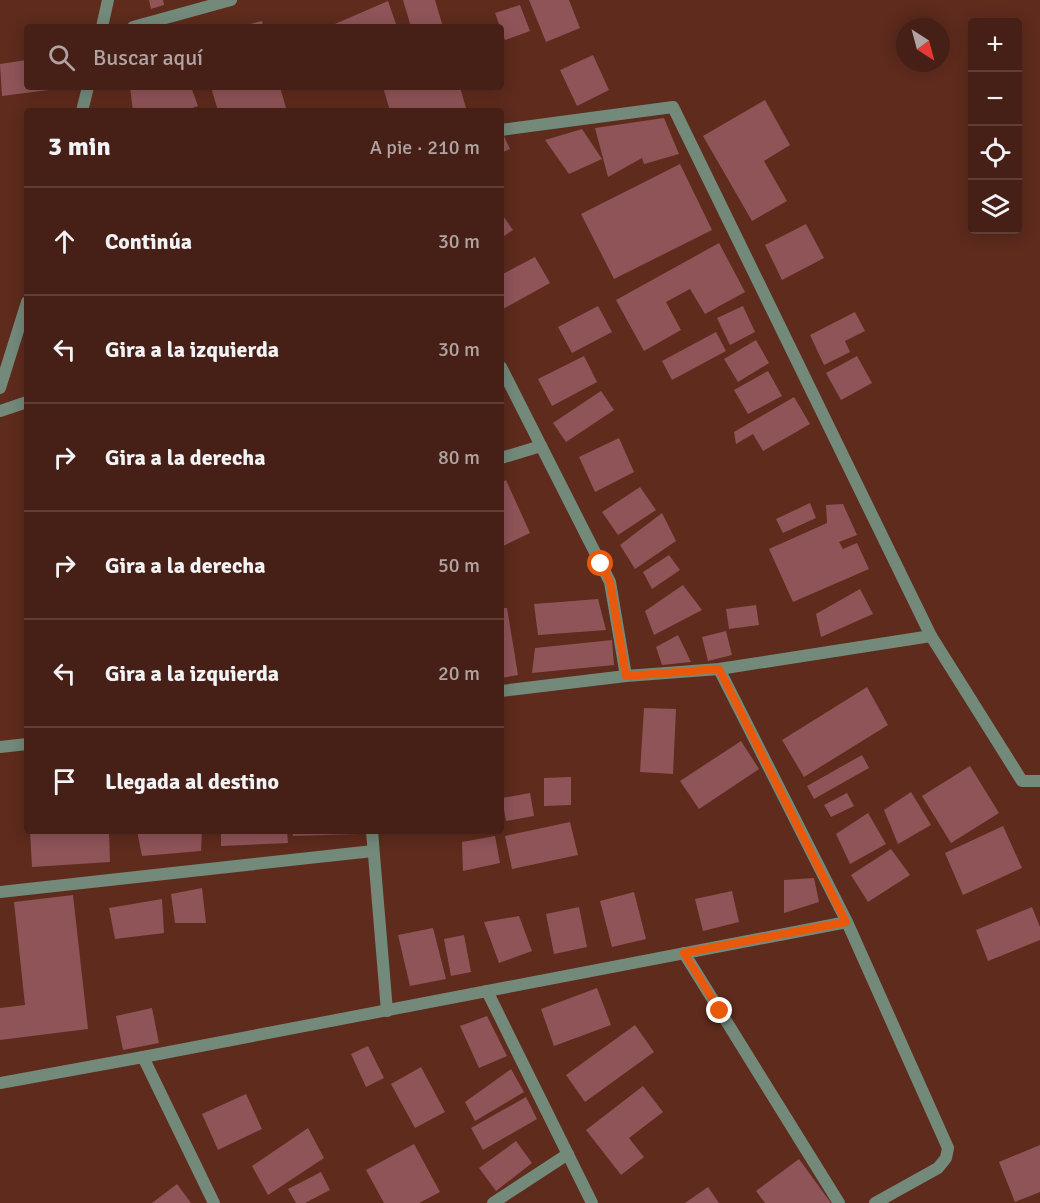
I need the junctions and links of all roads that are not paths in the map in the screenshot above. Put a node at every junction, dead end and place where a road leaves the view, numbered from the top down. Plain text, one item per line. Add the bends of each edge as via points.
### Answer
1 (108, 0) edge
2 (231, 0) edge
3 (103, 24) edge
4 (144, 24) edge
5 (87, 90) edge
6 (83, 108) edge
7 (504, 130) edge
8 (24, 312) edge
9 (504, 373) edge
10 (0, 388) edge
11 (24, 403) edge
12 (0, 411) edge
13 (541, 446) junction
14 (504, 457) edge
15 (931, 636) junction
16 (719, 669) junction
17 (626, 676) junction
18 (504, 691) edge
19 (24, 744) edge
20 (0, 747) edge
21 (1040, 781) edge
22 (372, 834) edge
23 (374, 851) junction
24 (0, 892) edge
25 (846, 922) junction
26 (684, 953) junction
27 (487, 991) junction
28 (387, 1011) junction
29 (143, 1058) junction
30 (0, 1083) edge
31 (568, 1154) junction
32 (214, 1203) edge
33 (493, 1203) edge
34 (592, 1203) edge
35 (839, 1203) edge
36 (875, 1203) edge

1 - 3 street
2 - 4 street
5 - 6 street
7 - 15 street via 673,107
8 - 10 street
9 - 13 street
11 - 12 street
13 - 14 street
13 - 17 street via 610,582
15 - 16 street
15 - 21 street via 1022,781
16 - 17 street
16 - 25 street
17 - 18 street
19 - 20 street
22 - 23 street
23 - 24 street
23 - 28 street
25 - 26 street
25 - 36 street via 948,1148 938,1168
26 - 27 street
26 - 35 street
27 - 28 street
27 - 31 street
28 - 29 street
29 - 30 street
29 - 32 street
31 - 33 street
31 - 34 street

